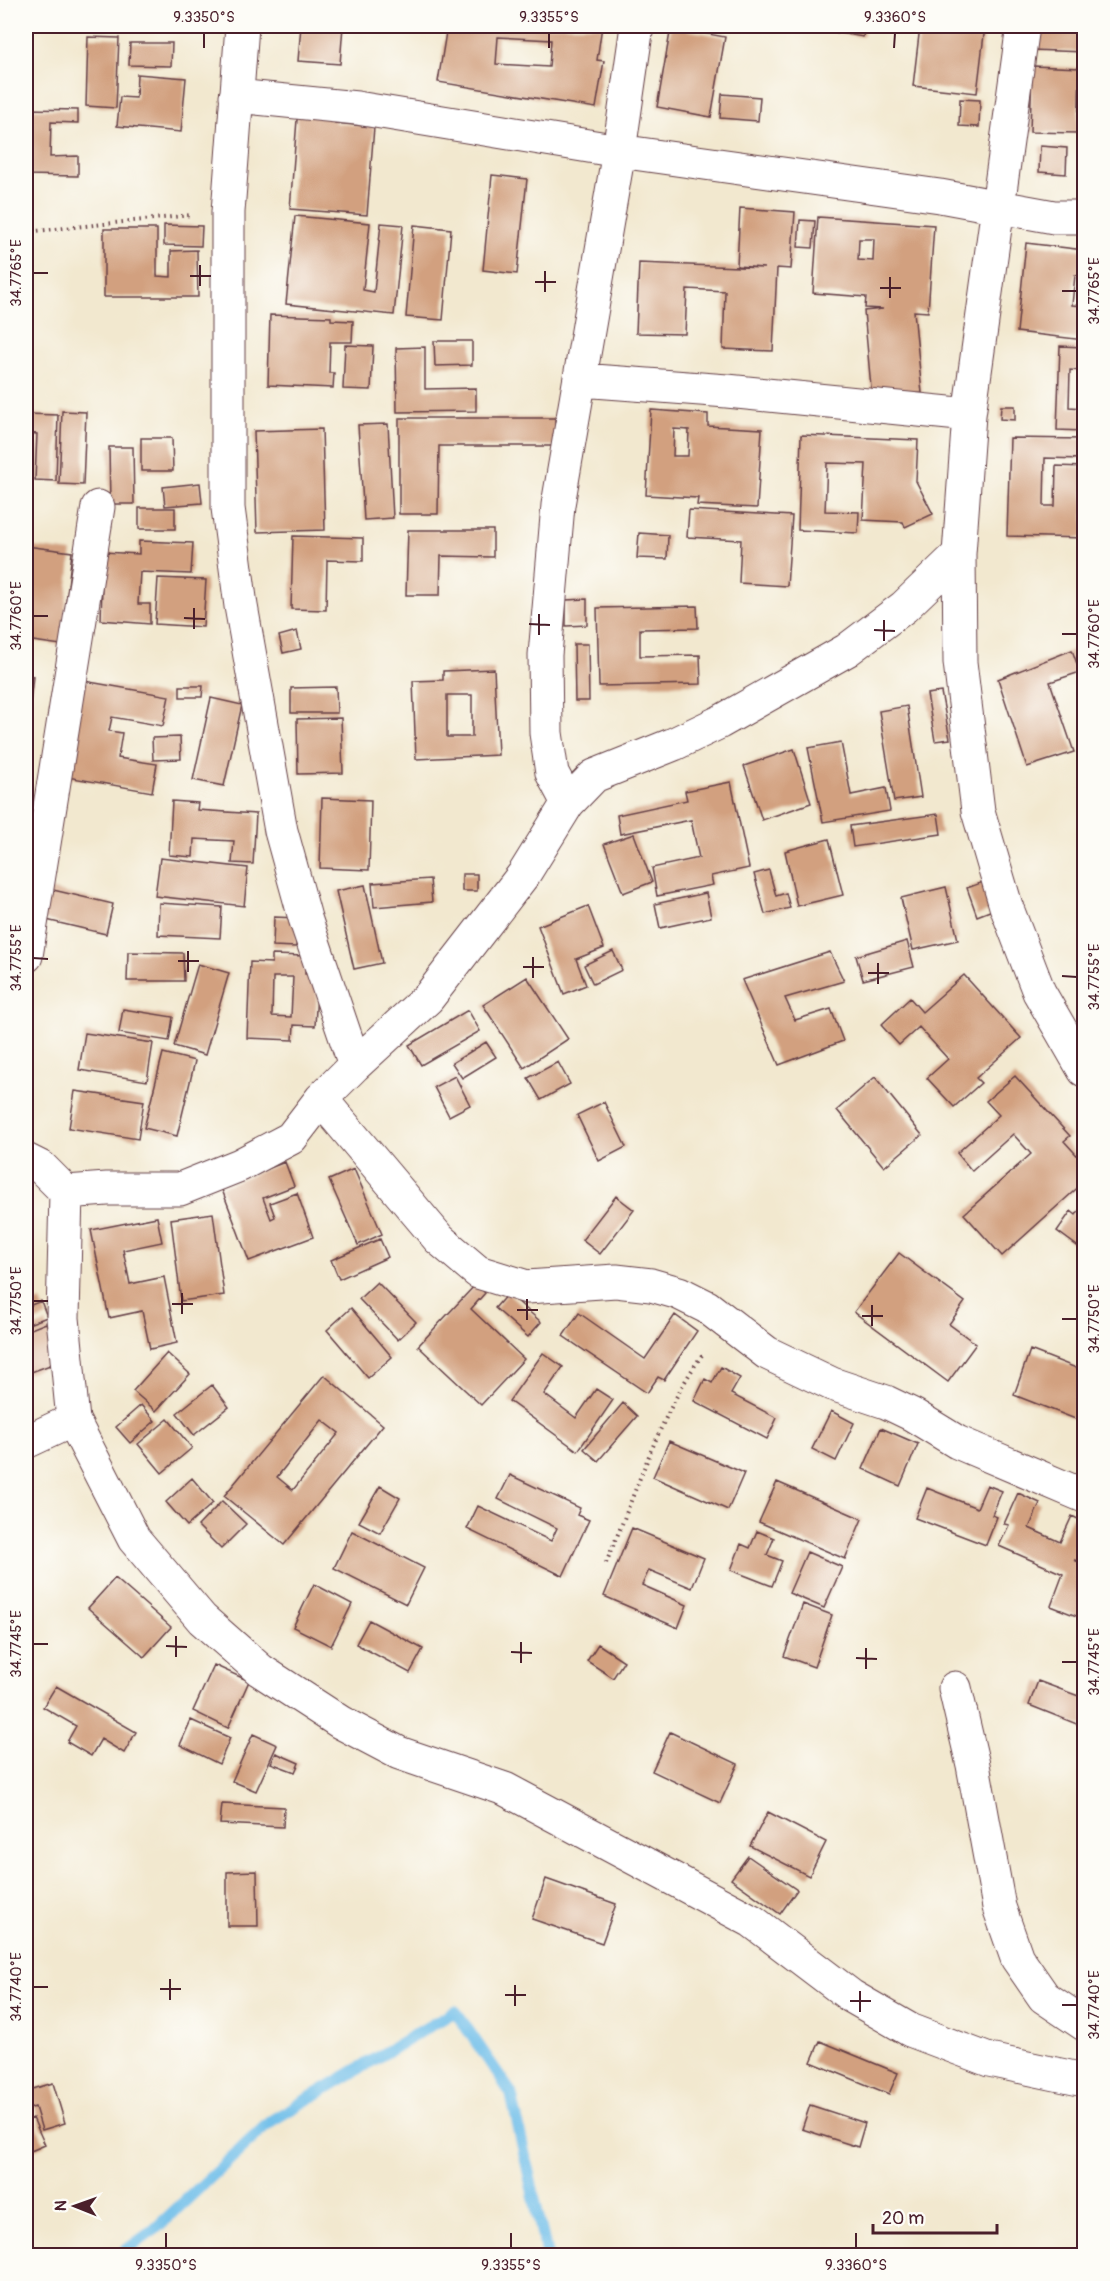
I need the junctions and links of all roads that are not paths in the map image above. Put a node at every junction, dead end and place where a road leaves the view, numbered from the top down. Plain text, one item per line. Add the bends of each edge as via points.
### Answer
1 (242, 26) edge
2 (637, 26) edge
3 (1023, 26) edge
4 (236, 96) junction
5 (619, 151) junction
6 (999, 207) junction
7 (1084, 217) edge
8 (581, 380) junction
9 (969, 415) junction
10 (98, 507) dead end
11 (959, 554) junction
12 (568, 802) junction
13 (36, 830) edge
14 (26, 956) edge
15 (356, 1065) junction
16 (1084, 1070) edge
17 (321, 1098) junction
18 (26, 1160) edge
19 (66, 1192) junction
20 (73, 1420) junction
21 (26, 1442) edge
22 (1084, 1496) edge
23 (955, 1688) dead end
24 (1084, 2024) edge
25 (1084, 2080) edge

1 - 4 street
2 - 5 street
3 - 6 street
4 - 5 street via 392,113
4 - 15 street via 228,212 228,508 241,606 281,831 305,918
5 - 6 street
5 - 8 street
6 - 7 street via 1054,217
6 - 9 street
8 - 9 street
8 - 12 street via 558,505 545,655 546,733 552,773
9 - 11 street
10 - 13 street
11 - 12 street via 904,607 847,650 720,722 594,776
11 - 16 street via 960,662 978,811 1006,906 1039,992
12 - 15 street via 524,874 454,966 428,998
13 - 14 street
15 - 17 street
17 - 19 street via 291,1138 240,1165 180,1189
17 - 22 street via 439,1239 478,1272 527,1287 616,1281 679,1293 707,1307 767,1353 832,1384 886,1402 957,1442
18 - 19 street via 42,1168
19 - 20 street via 63,1317
20 - 21 street
20 - 25 street via 134,1539 202,1619 260,1670 340,1722 399,1753 505,1789 752,1921 851,1996 910,2030 989,2060
23 - 24 street via 974,1765 999,1907 1017,1958 1044,1997

